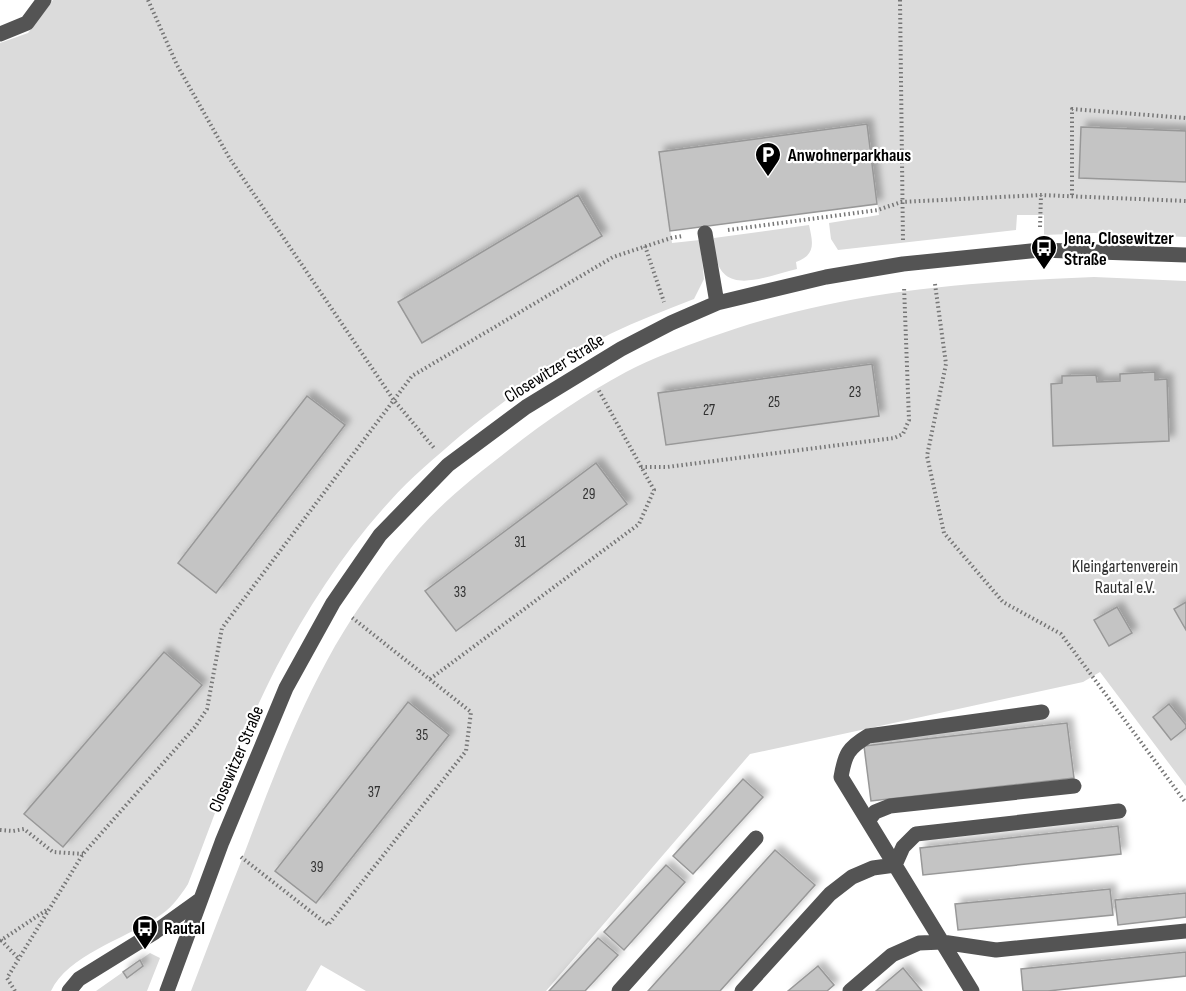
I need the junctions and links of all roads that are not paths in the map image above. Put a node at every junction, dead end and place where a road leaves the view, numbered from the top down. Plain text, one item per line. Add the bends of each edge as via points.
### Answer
1 (44, 0) edge
2 (0, 34) edge
3 (705, 233) dead end
4 (1186, 255) edge
5 (717, 303) junction
6 (1042, 712) dead end
7 (1074, 786) dead end
8 (1119, 811) dead end
9 (868, 821) junction
10 (756, 838) dead end
11 (895, 866) junction
12 (201, 899) junction
13 (1186, 932) edge
14 (942, 942) junction
15 (69, 991) edge
16 (167, 991) edge
17 (619, 991) edge
18 (742, 991) edge
19 (850, 991) edge
20 (972, 991) edge

1 - 2 street via 27,23
3 - 5 street
4 - 5 street, Closewitzer Straße via 1040,250 932,261 826,278
5 - 12 street, Closewitzer Straße via 621,349 526,407 448,465 380,535 333,603 286,688
6 - 9 street via 868,736 852,745 841,777
7 - 9 street via 890,806 875,812
8 - 11 street via 916,834 903,847
9 - 11 street
10 - 17 street
11 - 14 street
11 - 18 street via 873,868 852,877 830,894
12 - 15 street via 79,979
12 - 16 street, Closewitzer Straße
13 - 14 street via 996,950
14 - 19 street via 919,943 892,955
14 - 20 street

